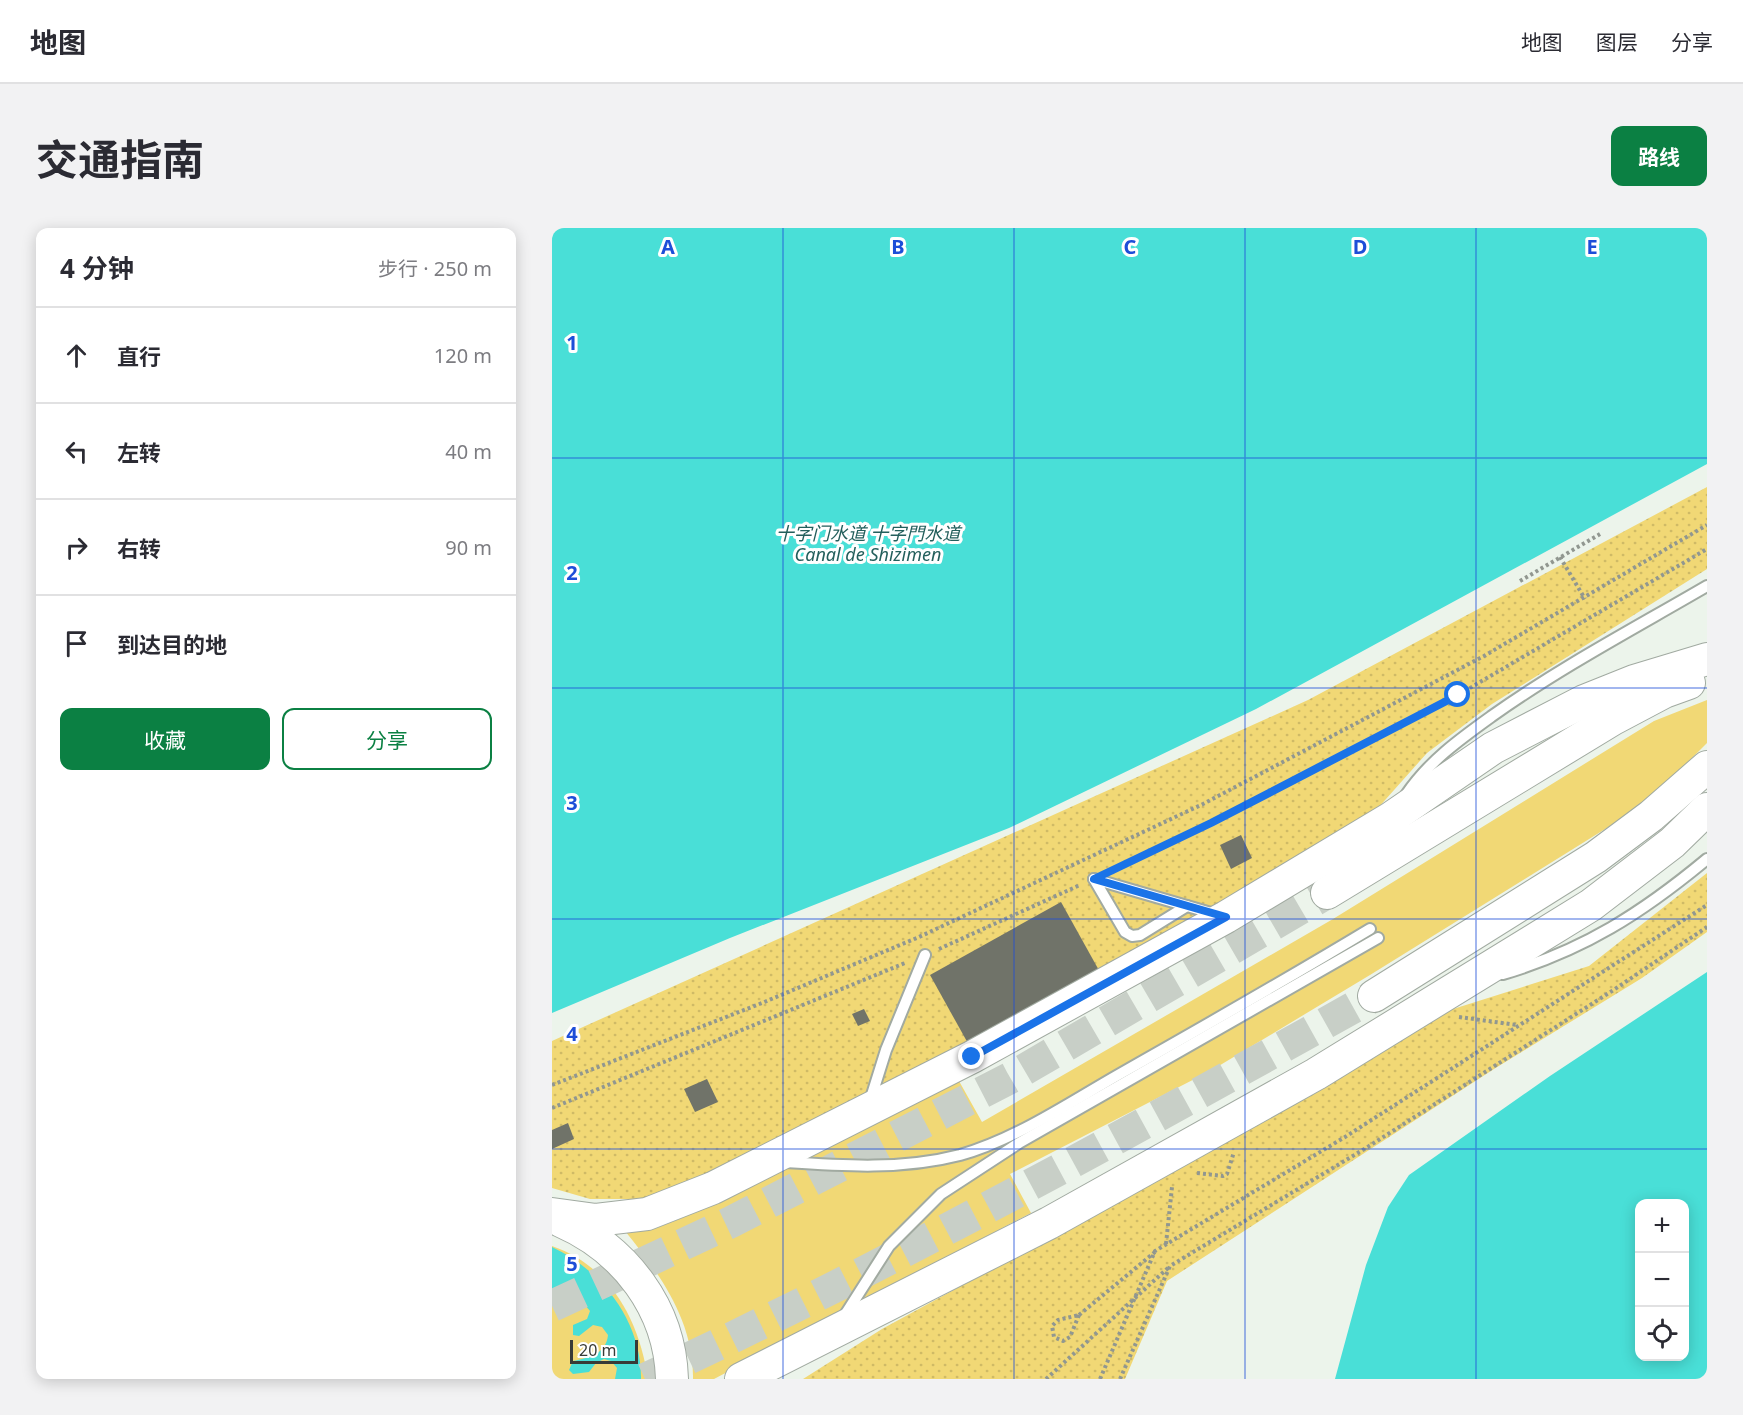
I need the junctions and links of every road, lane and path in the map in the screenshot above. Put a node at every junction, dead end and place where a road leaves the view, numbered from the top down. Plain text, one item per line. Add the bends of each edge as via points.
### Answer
1 (1707, 525) edge
2 (1600, 534) dead end
3 (1707, 549) edge
4 (1560, 557) junction
5 (1520, 581) dead end
6 (1707, 586) edge
7 (1585, 599) junction
8 (1705, 674) edge
9 (1626, 725) dead end
10 (1707, 757) edge
11 (1707, 767) edge
12 (1707, 809) edge
13 (1391, 818) junction
14 (1707, 859) edge
15 (1094, 879) junction
16 (1327, 893) tunnel mouth
17 (1707, 905) edge
18 (1187, 906) junction
19 (1226, 917) junction
20 (1707, 927) edge
21 (1370, 929) dead end
22 (1378, 938) dead end
23 (1418, 954) dead end
24 (926, 955) junction
25 (1461, 986) junction
26 (1374, 996) tunnel mouth
27 (1457, 1017) dead end
28 (1518, 1025) junction
29 (552, 1085) edge
30 (552, 1108) edge
31 (867, 1112) junction
32 (1242, 1147) dead end
33 (760, 1165) junction
34 (1189, 1178) dead end
35 (1179, 1183) dead end
36 (552, 1216) edge
37 (1166, 1245) junction
38 (1155, 1251) junction
39 (1170, 1266) junction
40 (928, 1284) junction
41 (1134, 1299) junction
42 (1079, 1315) junction
43 (829, 1332) junction
44 (672, 1379) edge
45 (741, 1379) edge
46 (785, 1379) edge
47 (1046, 1379) edge
48 (1100, 1379) edge
49 (1120, 1379) edge

1 - 7 path
2 - 4 path
3 - 15 path via 1458,695
4 - 5 path
4 - 7 path
6 - 13 lane via 1529,690 1449,747 1418,778
7 - 29 path via 1203,804 919,937
8 - 9 lane
8 - 13 main road via 1634,681 1584,701 1493,748
8 - 16 main road via 1613,719
10 - 23 lane via 1645,813 1589,852
11 - 26 main road via 1596,857
12 - 25 main road via 1672,843 1591,905
13 - 19 main road
14 - 25 lane via 1666,893 1567,952
15 - 18 lane
15 - 18 lane via 1125,932 1132,936
15 - 24 path
17 - 28 path
18 - 19 lane
19 - 31 main road
20 - 39 path via 1366,1148
21 - 33 lane via 1075,1100 980,1148 942,1159 897,1165
22 - 43 lane via 1019,1143 941,1194 889,1246 848,1311
24 - 30 path
24 - 31 lane via 886,1050
25 - 40 main road via 1192,1145
27 - 28 path
28 - 37 path via 1345,1137
31 - 33 main road
32 - 34 path via 1232,1153 1227,1174 1198,1173
33 - 36 main road via 646,1214 596,1220
35 - 37 path via 1170,1188
36 - 44 main road via 603,1244 642,1285 666,1336
37 - 38 path
38 - 41 path
38 - 42 path
39 - 41 path
39 - 49 path
40 - 43 main road
40 - 46 main road via 813,1355
41 - 47 path
41 - 48 path
42 - 42 path via 1070,1337 1064,1341 1054,1337 1052,1326 1058,1320
43 - 45 main road

